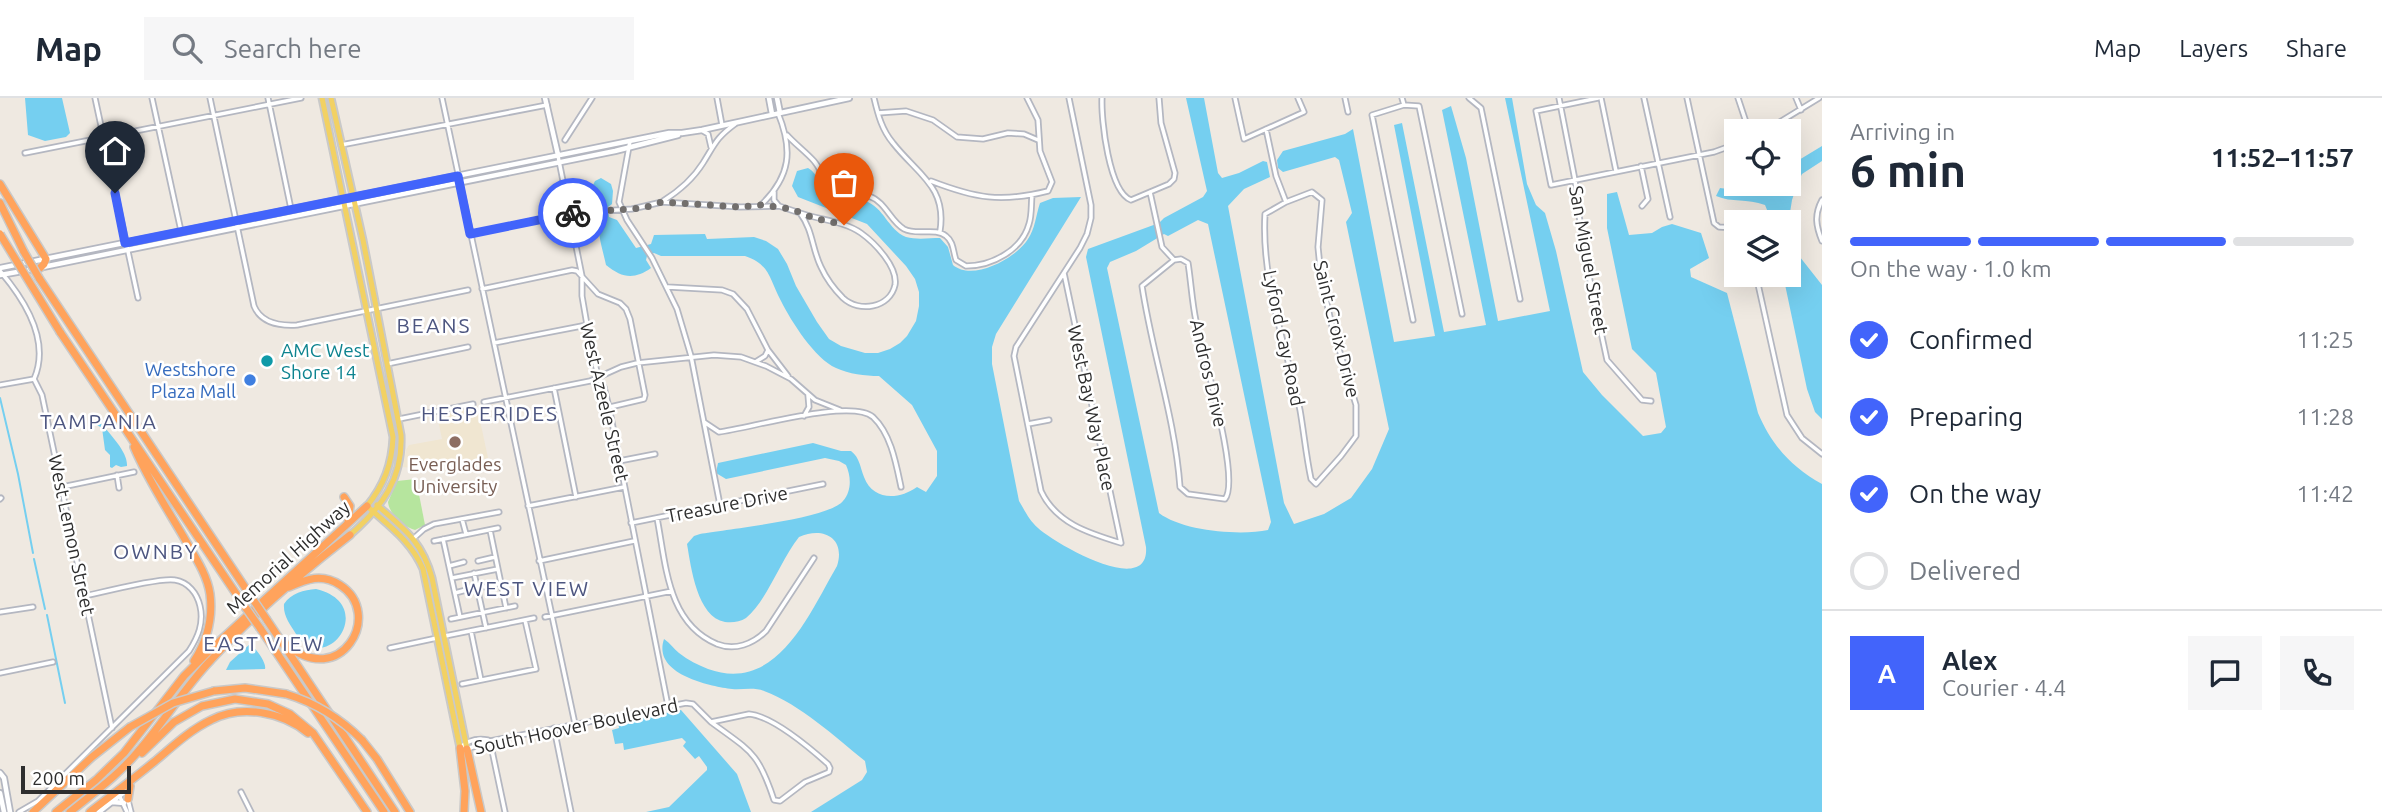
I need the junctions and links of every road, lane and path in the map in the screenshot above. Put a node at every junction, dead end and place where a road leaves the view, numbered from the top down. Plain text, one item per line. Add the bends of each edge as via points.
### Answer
1 (95, 98) edge
2 (152, 98) edge
3 (210, 98) edge
4 (268, 98) edge
5 (300, 98) edge
6 (322, 98) edge
7 (331, 98) edge
8 (442, 98) edge
9 (545, 98) edge
10 (592, 98) edge
11 (717, 98) edge
12 (769, 98) edge
13 (777, 98) edge
14 (849, 98) edge
15 (874, 98) edge
16 (1027, 98) edge
17 (1069, 98) edge
18 (1102, 98) edge
19 (1159, 98) edge
20 (1235, 98) edge
21 (1298, 98) edge
22 (1345, 98) edge
23 (1402, 98) edge
24 (1469, 98) edge
25 (1559, 98) edge
26 (1600, 98) edge
27 (1644, 98) edge
28 (1688, 98) edge
29 (1738, 98) edge
30 (1796, 98) edge
31 (1819, 98) edge
32 (829, 100) edge
33 (269, 104) junction
34 (547, 105) junction
35 (1404, 105) junction
36 (1560, 106) junction
37 (1801, 110) junction
38 (1348, 112) dead end
39 (777, 113) junction
40 (878, 113) junction
41 (214, 115) junction
42 (1745, 119) edge
43 (1786, 119) edge
44 (740, 121) junction
45 (447, 125) junction
46 (722, 125) junction
47 (158, 126) junction
48 (1266, 129) junction
49 (702, 130) junction
50 (682, 133) junction
51 (786, 135) junction
52 (103, 138) junction
53 (565, 140) dead end
54 (630, 141) junction
55 (1038, 141) junction
56 (341, 145) junction
57 (711, 146) junction
58 (628, 148) junction
59 (1724, 148) edge
60 (25, 153) dead end
61 (1700, 155) junction
62 (558, 156) junction
63 (559, 163) junction
64 (1658, 163) junction
65 (1641, 166) junction
66 (1616, 171) junction
67 (458, 176) junction
68 (1576, 180) junction
69 (931, 181) junction
70 (460, 183) junction
71 (0, 184) edge
72 (774, 192) junction
73 (1150, 192) junction
74 (1032, 195) junction
75 (343, 199) junction
76 (354, 200) junction
77 (1822, 200) edge
78 (662, 202) junction
79 (1286, 202) junction
80 (0, 203) edge
81 (761, 205) junction
82 (345, 206) junction
83 (779, 206) junction
84 (1642, 206) dead end
85 (621, 209) junction
86 (291, 210) junction
87 (800, 213) junction
88 (570, 214) junction
89 (1670, 217) dead end
90 (236, 220) junction
91 (1724, 227) edge
92 (238, 228) junction
93 (180, 231) junction
94 (940, 232) junction
95 (0, 233) edge
96 (470, 234) junction
97 (1822, 241) edge
98 (125, 243) junction
99 (127, 250) junction
100 (46, 259) junction
101 (1174, 260) junction
102 (40, 268) junction
103 (1, 272) edge
104 (1064, 273) junction
105 (582, 276) junction
106 (668, 287) junction
107 (1759, 287) edge
108 (482, 289) junction
109 (468, 290) dead end
110 (595, 291) junction
111 (138, 298) dead end
112 (1520, 299) dead end
113 (582, 300) junction
114 (377, 309) junction
115 (368, 312) junction
116 (1462, 314) dead end
117 (1413, 320) dead end
118 (587, 325) junction
119 (494, 343) junction
120 (468, 347) dead end
121 (768, 350) junction
122 (691, 356) junction
123 (755, 362) junction
124 (637, 363) junction
125 (387, 364) junction
126 (379, 366) junction
127 (598, 377) junction
128 (34, 379) junction
129 (791, 379) junction
130 (0, 385) edge
131 (554, 387) junction
132 (808, 395) junction
133 (505, 397) junction
134 (1651, 401) dead end
135 (484, 402) dead end
136 (472, 404) dead end
137 (609, 407) junction
138 (388, 408) junction
139 (840, 410) junction
140 (804, 416) junction
141 (399, 419) junction
142 (1049, 420) dead end
143 (704, 422) junction
144 (122, 424) junction
145 (1028, 424) junction
146 (392, 454) junction
147 (655, 454) dead end
148 (1822, 454) edge
149 (619, 461) junction
150 (134, 472) dead end
151 (117, 475) junction
152 (395, 476) junction
153 (823, 484) dead end
154 (1316, 484) joint
155 (61, 487) junction
156 (624, 487) junction
157 (901, 487) dead end
158 (119, 488) dead end
159 (576, 496) junction
160 (344, 497) dead end
161 (370, 504) junction
162 (720, 505) junction
163 (528, 506) junction
164 (379, 507) junction
165 (499, 512) dead end
166 (374, 513) junction
167 (657, 518) junction
168 (462, 519) junction
169 (348, 523) junction
170 (631, 523) junction
171 (498, 528) dead end
172 (490, 530) junction
173 (466, 534) junction
174 (349, 535) joint
175 (414, 538) junction
176 (443, 539) junction
177 (434, 541) dead end
178 (634, 541) junction
179 (495, 557) junction
180 (814, 558) dead end
181 (478, 561) dead end
182 (539, 561) junction
183 (464, 562) dead end
184 (449, 566) junction
185 (498, 569) junction
186 (474, 573) junction
187 (452, 579) junction
188 (501, 583) junction
189 (485, 587) dead end
190 (285, 589) junction
191 (470, 589) dead end
192 (672, 591) junction
193 (455, 593) junction
194 (85, 596) junction
195 (646, 596) junction
196 (515, 606) dead end
197 (33, 607) dead end
198 (506, 608) junction
199 (0, 612) edge
200 (483, 613) junction
201 (551, 615) junction
202 (460, 617) junction
203 (545, 617) dead end
204 (534, 618) dead end
205 (451, 619) dead end
206 (525, 620) junction
207 (269, 623) junction
208 (486, 628) junction
209 (471, 631) junction
210 (445, 636) junction
211 (437, 638) junction
212 (390, 648) dead end
213 (53, 662) dead end
214 (0, 673) edge
215 (184, 676) junction
216 (481, 680) junction
217 (462, 684) dead end
218 (668, 706) junction
219 (244, 712) junction
220 (711, 722) junction
221 (575, 724) junction
222 (112, 728) junction
223 (554, 728) junction
224 (490, 741) junction
225 (319, 742) junction
226 (465, 746) junction
227 (123, 768) junction
228 (0, 773) edge
229 (241, 792) dead end
230 (0, 793) edge
231 (123, 798) junction
232 (94, 811) edge
233 (4, 812) edge
234 (10, 812) edge
235 (19, 812) edge
236 (33, 812) edge
237 (56, 812) edge
238 (70, 812) edge
239 (129, 812) edge
240 (251, 812) edge
241 (367, 812) edge
242 (384, 812) edge
243 (395, 812) edge
244 (410, 812) edge
245 (464, 812) edge
246 (481, 812) edge
247 (505, 812) edge
248 (571, 812) edge

1 - 52 street
2 - 47 street
3 - 41 street
4 - 33 street
5 - 33 street
6 - 75 main road
7 - 56 main road, Memorial Highway
8 - 45 street
9 - 34 street, West Azeele Street
10 - 53 street
11 - 46 street
12 - 39 street
13 - 39 street
14 - 32 street
15 - 40 street
16 - 55 street via 1038,120
17 - 104 street via 1091,218
18 - 73 street via 1105,150 1123,194 1131,200
19 - 73 street via 1175,173 1169,184
20 - 48 street via 1244,139
21 - 48 street via 1304,112
22 - 38 street
23 - 35 street
24 - 112 street via 1481,108
25 - 36 street, San Miguel Street
26 - 36 street
26 - 66 street
27 - 64 street
28 - 61 street
29 - 42 street
30 - 37 street
31 - 37 street
32 - 39 street
33 - 41 street
33 - 86 street
34 - 45 street
34 - 62 street, West Azeele Street
35 - 116 street via 1419,106
35 - 117 street via 1372,115
36 - 68 street, San Miguel Street
36 - 68 street via 1536,111 1551,185
37 - 43 street
39 - 44 street
39 - 51 street
40 - 55 street via 906,111 933,120 957,137 984,139 1009,133
40 - 69 street via 892,142
41 - 47 street
41 - 90 street
44 - 46 street
44 - 57 street
45 - 56 street
45 - 67 street
46 - 49 street
47 - 52 street
47 - 93 street
48 - 79 street
49 - 50 street
49 - 57 street
50 - 54 street
50 - 58 street
51 - 72 street via 785,168
51 - 94 street via 813,160 831,188 874,198 906,230
52 - 60 street
52 - 98 street
54 - 58 street
54 - 62 street
55 - 74 street via 1052,182 1048,191
56 - 76 main road, Memorial Highway
57 - 78 street via 688,183
58 - 63 street
58 - 85 street via 619,193
59 - 61 street
61 - 64 street
61 - 91 street via 1714,223
62 - 63 street, West Azeele Street
62 - 67 street
63 - 70 street
63 - 88 street, West Azeele Street
64 - 65 street
64 - 89 street
65 - 66 street
65 - 84 street via 1648,199
66 - 68 street
67 - 70 street
67 - 76 street
68 - 134 street, San Miguel Street via 1583,248 1606,360 1642,400
69 - 74 street via 993,199
69 - 94 street via 941,211
70 - 76 street
70 - 96 street
71 - 100 highway
72 - 81 street
72 - 83 street
73 - 101 street via 1162,247
74 - 94 street via 1030,221 1022,239 1004,256 973,266 962,264 956,260 950,240
75 - 76 street
75 - 82 main road
75 - 86 street
76 - 82 street
76 - 114 main road, Memorial Highway
77 - 97 street via 1815,222
78 - 81 street
78 - 85 street
79 - 154 street, Lyford Cay Road via 1265,214 1264,233 1275,311 1311,479
79 - 154 street, Saint Croix Drive via 1312,192 1322,200 1321,277 1356,405 1356,436
80 - 207 highway, bridge via 39,278
81 - 83 street
82 - 92 street
82 - 115 main road
83 - 87 street
85 - 88 street
85 - 106 street
86 - 90 street
87 - 87 street via 812,233 821,267 841,296 861,307 887,299 895,284 893,270 872,242 844,225
88 - 96 street
88 - 105 street, West Azeele Street
90 - 92 street
90 - 93 street
92 - 99 street
92 - 115 street via 257,314 271,323 289,326
93 - 98 street
95 - 144 highway, bridge
96 - 108 street
98 - 99 street
98 - 100 street
99 - 102 street
99 - 111 street
100 - 102 highway
100 - 103 street
101 - 101 street, Andros Drive via 1142,286 1148,326 1171,417 1180,487 1188,494 1220,499 1228,497 1230,487 1224,439 1196,321 1188,263
102 - 103 street
103 - 128 street, West Lemon Street via 21,296 37,337 39,361
104 - 145 street via 1016,347
104 - 145 street, West Bay Way Place via 1121,542 1084,532 1047,502
105 - 108 street via 572,270
105 - 110 street
105 - 113 street, West Azeele Street
106 - 121 street via 733,294 747,309
106 - 122 street
107 - 148 street via 1787,415 1802,438
108 - 119 street
109 - 114 street
110 - 113 street
110 - 124 street via 625,309
113 - 118 street, West Azeele Street
114 - 115 street
114 - 125 main road, Memorial Highway
115 - 126 main road
118 - 119 street
118 - 127 street, West Azeele Street
119 - 133 street
120 - 125 street
121 - 123 street
121 - 129 street
122 - 123 street
122 - 124 street
122 - 143 street
123 - 129 street
124 - 127 street
124 - 137 street via 644,400
125 - 126 main road
125 - 141 main road, Memorial Highway
126 - 138 main road
127 - 131 street
127 - 137 street, West Azeele Street
128 - 130 street
128 - 155 street, West Lemon Street via 42,395
129 - 132 street
131 - 133 street
131 - 159 street
132 - 139 street
132 - 140 street
133 - 135 street
133 - 163 street
136 - 141 street
137 - 149 street, West Azeele Street
138 - 141 main road
138 - 146 main road
139 - 140 street
139 - 157 street via 861,411 880,427
140 - 143 street via 719,432
141 - 152 main road, Memorial Highway via 401,447
142 - 145 street
143 - 162 street
144 - 215 highway via 208,585 210,623
144 - 242 highway, bridge
146 - 152 main road
146 - 161 main road via 386,478
147 - 149 street
149 - 156 street, West Azeele Street
150 - 151 street
151 - 155 street
151 - 158 street
152 - 164 main road, Memorial Highway
153 - 162 street, Treasure Drive
155 - 194 street, West Lemon Street
156 - 159 street
156 - 170 street, West Azeele Street
159 - 163 street
160 - 169 highway via 350,506
161 - 164 main road
161 - 166 main road
161 - 169 highway, Memorial Highway
162 - 167 street, Treasure Drive
163 - 182 street
164 - 166 main road, Memorial Highway
164 - 175 main road
165 - 168 street
166 - 174 main road, Memorial Highway
166 - 211 main road via 405,540 419,561
167 - 170 street, Treasure Drive
167 - 192 street
168 - 173 street
168 - 175 street via 429,526
169 - 215 highway, Memorial Highway
170 - 178 street, West Azeele Street
171 - 172 street
172 - 173 street
172 - 179 street
173 - 176 street
174 - 190 highway, Memorial Highway
175 - 210 main road via 429,566
176 - 177 street
176 - 184 street
178 - 182 street
178 - 195 street, West Azeele Street
179 - 181 street
179 - 185 street
180 - 192 street via 771,625 759,638 741,646 721,646 700,635 684,620
182 - 201 street
183 - 184 street
184 - 187 street
185 - 186 street
185 - 188 street
186 - 187 street
186 - 200 street
187 - 193 street
188 - 189 street
188 - 198 street
190 - 207 highway via 312,578 342,586 357,607 355,636 338,654 312,659 291,648
190 - 227 highway, Memorial Highway via 210,660
191 - 193 street
192 - 195 street
193 - 202 street
194 - 222 street, West Lemon Street
194 - 222 street via 166,579 183,583 200,602 201,625 189,652
195 - 201 street
195 - 218 street, West Azeele Street
196 - 198 street
197 - 199 street
198 - 200 street
200 - 202 street
200 - 208 street
201 - 203 street
201 - 221 street
202 - 205 street
204 - 206 street
206 - 208 street
206 - 216 street via 536,669
207 - 243 highway
208 - 209 street
209 - 210 street
209 - 216 street
210 - 211 main road
210 - 226 main road
211 - 212 street
211 - 226 main road
213 - 214 street
215 - 237 highway, Memorial Highway via 117,760
216 - 217 street
218 - 220 street, South Hoover Boulevard via 691,703
218 - 221 street, South Hoover Boulevard
219 - 225 highway via 283,718
219 - 231 highway via 208,725 130,786
219 - 232 highway via 201,725
220 - 220 street via 754,714 799,740 830,768 780,801 774,800 752,752
221 - 223 street, South Hoover Boulevard
222 - 235 street via 38,801
223 - 224 street, South Hoover Boulevard
223 - 248 street
224 - 226 street, South Hoover Boulevard
224 - 247 street
225 - 227 highway via 303,723 283,710 251,700 226,700 183,715
225 - 241 highway
226 - 245 highway
226 - 246 highway
227 - 238 highway, Memorial Highway
228 - 234 street
229 - 240 street
230 - 233 street
231 - 232 street
231 - 239 street
236 - 244 highway, bridge via 130,727 173,703 245,688 286,694 330,713 362,740

